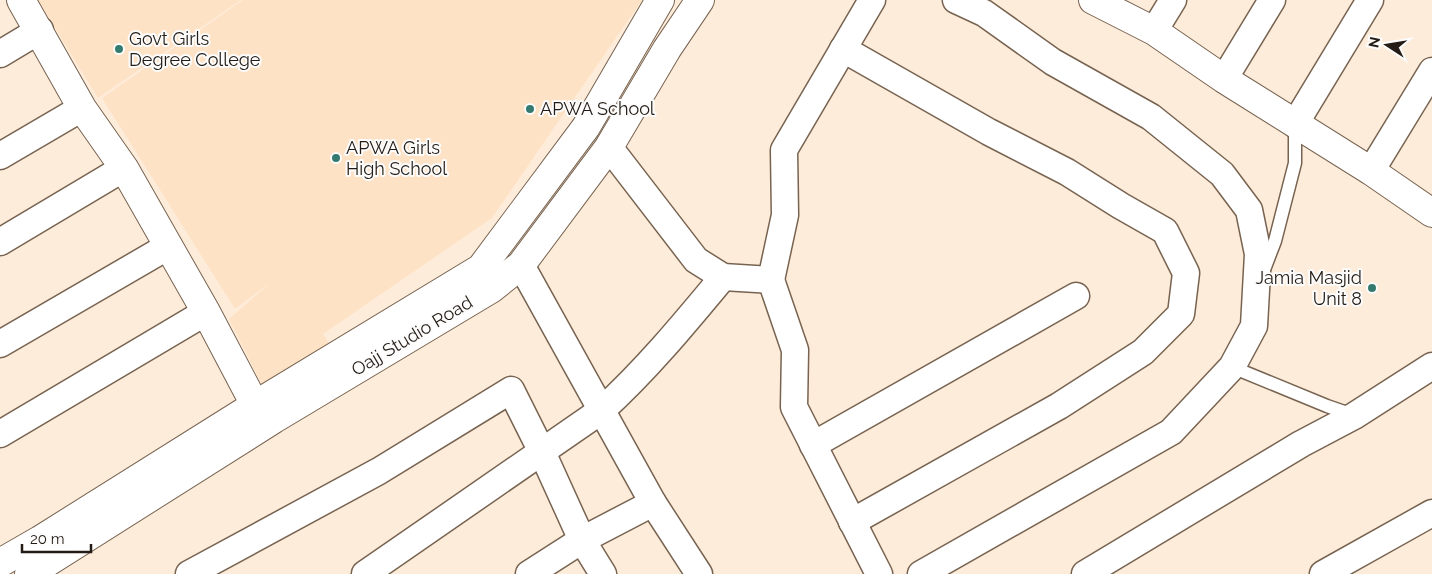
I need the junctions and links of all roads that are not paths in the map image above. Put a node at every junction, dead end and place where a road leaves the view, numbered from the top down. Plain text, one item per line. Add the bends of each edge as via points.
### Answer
1 (21, 0) edge
2 (660, 0) edge
3 (872, 0) edge
4 (956, 0) edge
5 (1093, 0) edge
6 (1173, 0) edge
7 (1272, 0) edge
8 (1370, 0) edge
9 (691, 3) edge
10 (40, 30) junction
11 (1154, 31) junction
12 (843, 49) junction
13 (0, 54) edge
14 (1432, 71) edge
15 (1224, 79) junction
16 (82, 108) junction
17 (1295, 124) junction
18 (609, 147) junction
19 (0, 156) edge
20 (124, 168) junction
21 (1371, 171) junction
22 (1431, 211) edge
23 (0, 242) edge
24 (167, 247) junction
25 (521, 265) junction
26 (723, 277) junction
27 (771, 280) junction
28 (1256, 290) junction
29 (1076, 296) dead end
30 (206, 312) junction
31 (0, 344) edge
32 (1432, 366) edge
33 (1232, 367) junction
34 (255, 405) junction
35 (602, 410) junction
36 (1354, 416) junction
37 (0, 434) edge
38 (813, 445) junction
39 (542, 452) junction
40 (653, 503) junction
41 (1432, 513) edge
42 (852, 522) junction
43 (582, 540) junction
44 (0, 563) edge
45 (46, 570) edge
46 (189, 574) edge
47 (365, 574) edge
48 (529, 574) edge
49 (603, 574) edge
50 (699, 574) edge
51 (879, 574) edge
52 (921, 574) edge
53 (1085, 574) edge
54 (1323, 574) edge

1 - 10 street
2 - 34 street, Oajj Studio Road via 586,127 480,268
3 - 12 street
4 - 28 street via 984,13 1053,62 1151,117 1222,174 1249,210 1258,254
5 - 11 street
6 - 11 street
7 - 15 street
8 - 17 street
9 - 18 street, Oajj Studio Road
10 - 13 street
10 - 16 street
11 - 15 street
12 - 27 street via 784,150 785,215
12 - 42 street via 988,132 1067,172 1165,231 1186,273 1181,314 1143,352 1059,406
14 - 21 street
15 - 17 street
16 - 19 street
16 - 20 street
17 - 21 street
17 - 28 lane via 1295,163 1275,241
18 - 25 street, Oajj Studio Road
18 - 26 street via 696,260
20 - 23 street
20 - 24 street
21 - 22 street
24 - 30 street
24 - 31 street
25 - 35 street
25 - 45 street, Oajj Studio Road via 491,289 274,418
26 - 27 street
26 - 35 street via 672,339
27 - 38 street via 794,350 794,407
28 - 33 street via 1254,326
29 - 38 street
30 - 34 street
30 - 37 street
32 - 36 street
33 - 36 lane
33 - 52 street via 1171,432
34 - 44 street, Oajj Studio Road
35 - 39 street
35 - 40 street
36 - 53 street via 1301,444
38 - 42 street
39 - 43 street
39 - 46 street via 510,390 379,471
39 - 47 street
40 - 43 street
40 - 50 street
41 - 54 street
42 - 51 street
43 - 48 street
43 - 49 street

